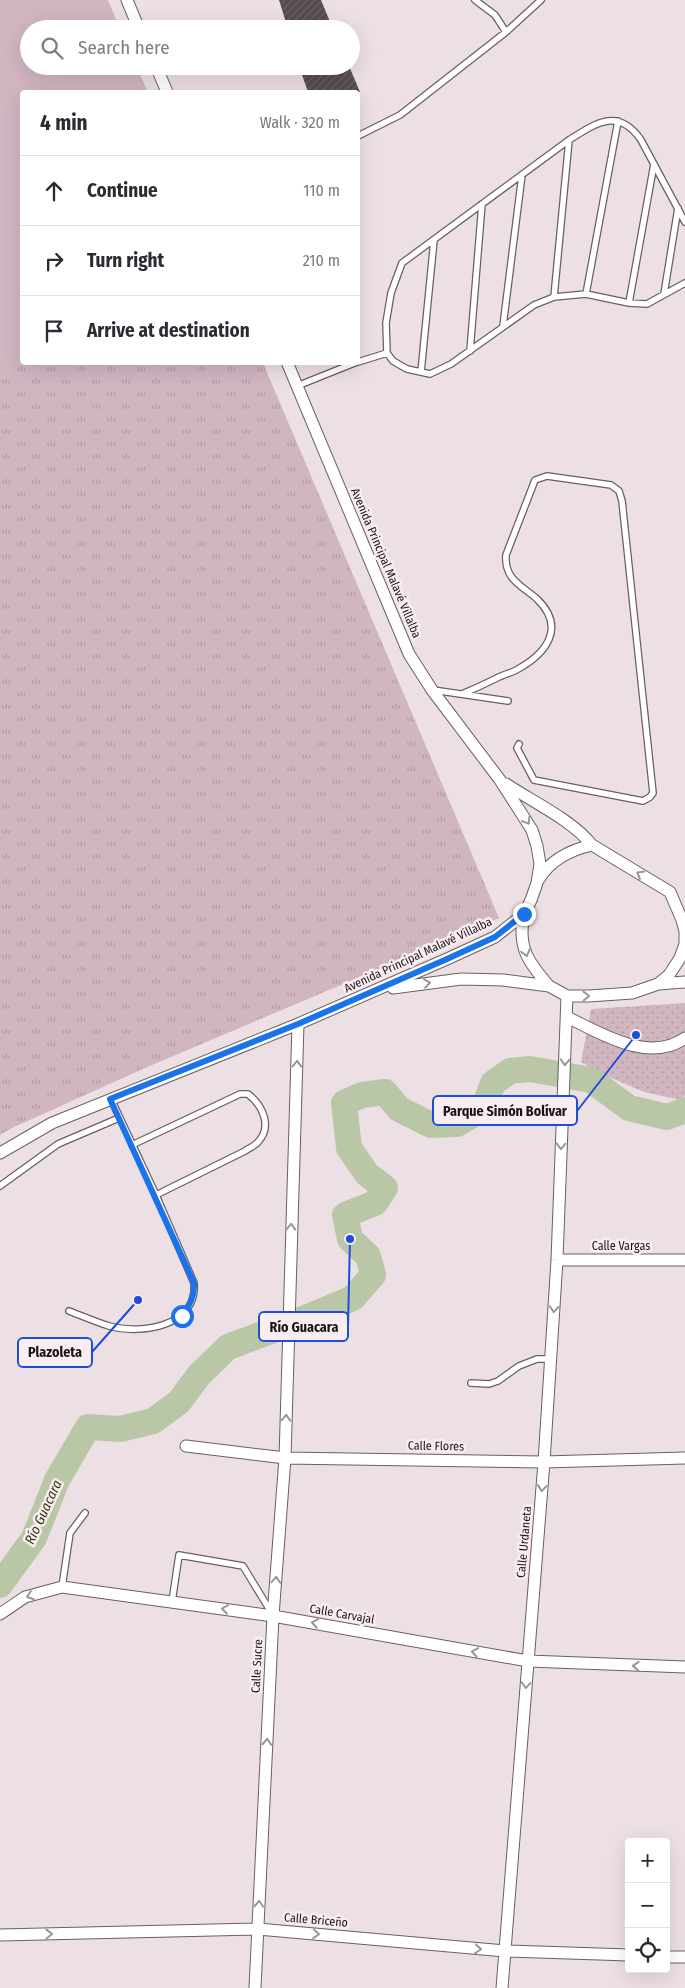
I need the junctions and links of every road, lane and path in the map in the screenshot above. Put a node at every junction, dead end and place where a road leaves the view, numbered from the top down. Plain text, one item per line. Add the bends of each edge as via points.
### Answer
1 (126, 0) edge
2 (475, 0) edge
3 (541, 0) edge
4 (135, 20) edge
5 (506, 32) junction
6 (160, 75) edge
7 (166, 90) edge
8 (618, 121) junction
9 (360, 135) edge
10 (570, 140) junction
11 (654, 164) junction
12 (522, 175) junction
13 (482, 204) junction
14 (678, 208) junction
15 (685, 222) edge
16 (434, 240) junction
17 (685, 283) edge
18 (586, 294) junction
19 (664, 294) junction
20 (554, 297) junction
21 (629, 303) junction
22 (503, 326) junction
23 (470, 351) junction
24 (387, 353) junction
25 (360, 361) edge
26 (288, 365) edge
27 (350, 365) edge
28 (421, 372) junction
29 (297, 386) junction
30 (432, 690) junction
31 (462, 694) junction
32 (508, 700) dead end
33 (519, 744) dead end
34 (500, 780) junction
35 (592, 845) junction
36 (537, 883) junction
37 (670, 892) junction
38 (685, 900) edge
39 (524, 914) junction
40 (685, 982) edge
41 (658, 984) junction
42 (549, 986) junction
43 (379, 990) junction
44 (567, 996) junction
45 (567, 1022) junction
46 (298, 1024) junction
47 (685, 1038) edge
48 (110, 1099) junction
49 (119, 1118) junction
50 (132, 1145) junction
51 (0, 1153) edge
52 (0, 1186) edge
53 (156, 1195) junction
54 (557, 1260) junction
55 (685, 1260) edge
56 (69, 1311) dead end
57 (551, 1359) junction
58 (472, 1383) dead end
59 (186, 1446) dead end
60 (285, 1458) junction
61 (685, 1458) edge
62 (544, 1462) junction
63 (85, 1513) dead end
64 (62, 1587) junction
65 (172, 1602) junction
66 (0, 1614) edge
67 (273, 1616) junction
68 (528, 1661) junction
69 (685, 1667) edge
70 (258, 1929) junction
71 (0, 1935) edge
72 (505, 1951) junction
73 (625, 1955) edge
74 (670, 1957) edge
75 (685, 1957) edge
76 (255, 1988) edge
77 (502, 1988) edge

1 - 4 street
2 - 5 lane via 495,15
3 - 5 lane
5 - 9 lane via 400,115
6 - 7 street
8 - 10 lane via 597,123
8 - 11 lane via 633,128
8 - 18 lane
10 - 12 lane
10 - 20 lane
11 - 14 lane
11 - 21 lane
12 - 13 lane
12 - 22 lane
13 - 16 lane
13 - 23 lane
14 - 15 lane
14 - 19 lane
16 - 24 lane via 402,263 391,293 386,323
16 - 28 lane
17 - 19 lane
18 - 20 lane
18 - 21 lane
19 - 21 lane via 647,304
20 - 22 lane via 534,305
22 - 23 lane
23 - 28 lane via 430,374
24 - 25 lane
24 - 28 lane via 407,369
26 - 29 street, Avenida Principal Malavé Villalba
27 - 29 lane
29 - 30 street, Avenida Principal Malavé Villalba via 409,654
30 - 31 lane
30 - 34 street, Avenida Principal Malavé Villalba
31 - 32 lane
31 - 33 lane via 517,670 538,656 553,631 550,618 539,601 509,576 505,565 535,480 547,476 611,484 619,491 622,501 653,793 643,801 534,780
34 - 35 street via 556,816
34 -> 36 street, Avenida Principal Malavé Villalba via 532,830 540,864
35 - 36 street via 553,861
37 -> 35 street
36 - 39 street, Avenida Principal Malavé Villalba
37 - 38 street
37 - 41 street via 682,920 685,944 680,958
39 -> 42 street via 520,931 529,963
39 - 43 street, Avenida Principal Malavé Villalba via 495,937
40 - 41 street
44 -> 41 street via 632,993
43 -> 42 street via 461,979
42 - 44 street
43 - 46 street, Avenida Principal Malavé Villalba
44 - 45 street, Calle Urdaneta
45 - 47 street via 621,1043 649,1048 676,1045
45 -> 54 street, Calle Urdaneta
46 - 48 street, Avenida Principal Malavé Villalba
60 -> 46 street, Calle Sucre
48 - 49 lane
48 - 51 street, Avenida Principal Malavé Villalba via 52,1123
49 - 50 lane
49 - 52 lane via 58,1144
50 - 53 lane
50 - 53 lane via 240,1094 248,1094 258,1102 263,1112 266,1122 258,1142
53 - 56 lane via 194,1283 195,1292 190,1306 182,1316 169,1323 140,1330 110,1326
54 - 55 street, Calle Vargas
54 -> 57 street, Calle Urdaneta
57 - 58 lane via 537,1359 518,1366 489,1384
57 - 62 street, Calle Urdaneta
59 - 60 street, Calle Flores
60 - 62 street, Calle Flores
67 -> 60 street, Calle Sucre
61 - 62 street, Calle Flores
62 -> 68 street, Calle Urdaneta
63 - 64 lane via 70,1533
64 - 65 street, Calle Carvajal
64 -> 66 street, Calle Carvajal via 25,1597
67 -> 65 street, Calle Carvajal
65 - 67 lane via 179,1555 244,1566
68 -> 67 street, Calle Carvajal
70 -> 67 street, Calle Sucre
69 -> 68 street, Calle Carvajal
68 -> 72 street, Calle Urdaneta
71 -> 70 street, Calle Briceño
70 -> 72 street, Calle Briceño
70 - 76 street, Calle Sucre
72 - 73 street, Calle Briceño
72 - 77 street, Calle Urdaneta
74 - 75 street

